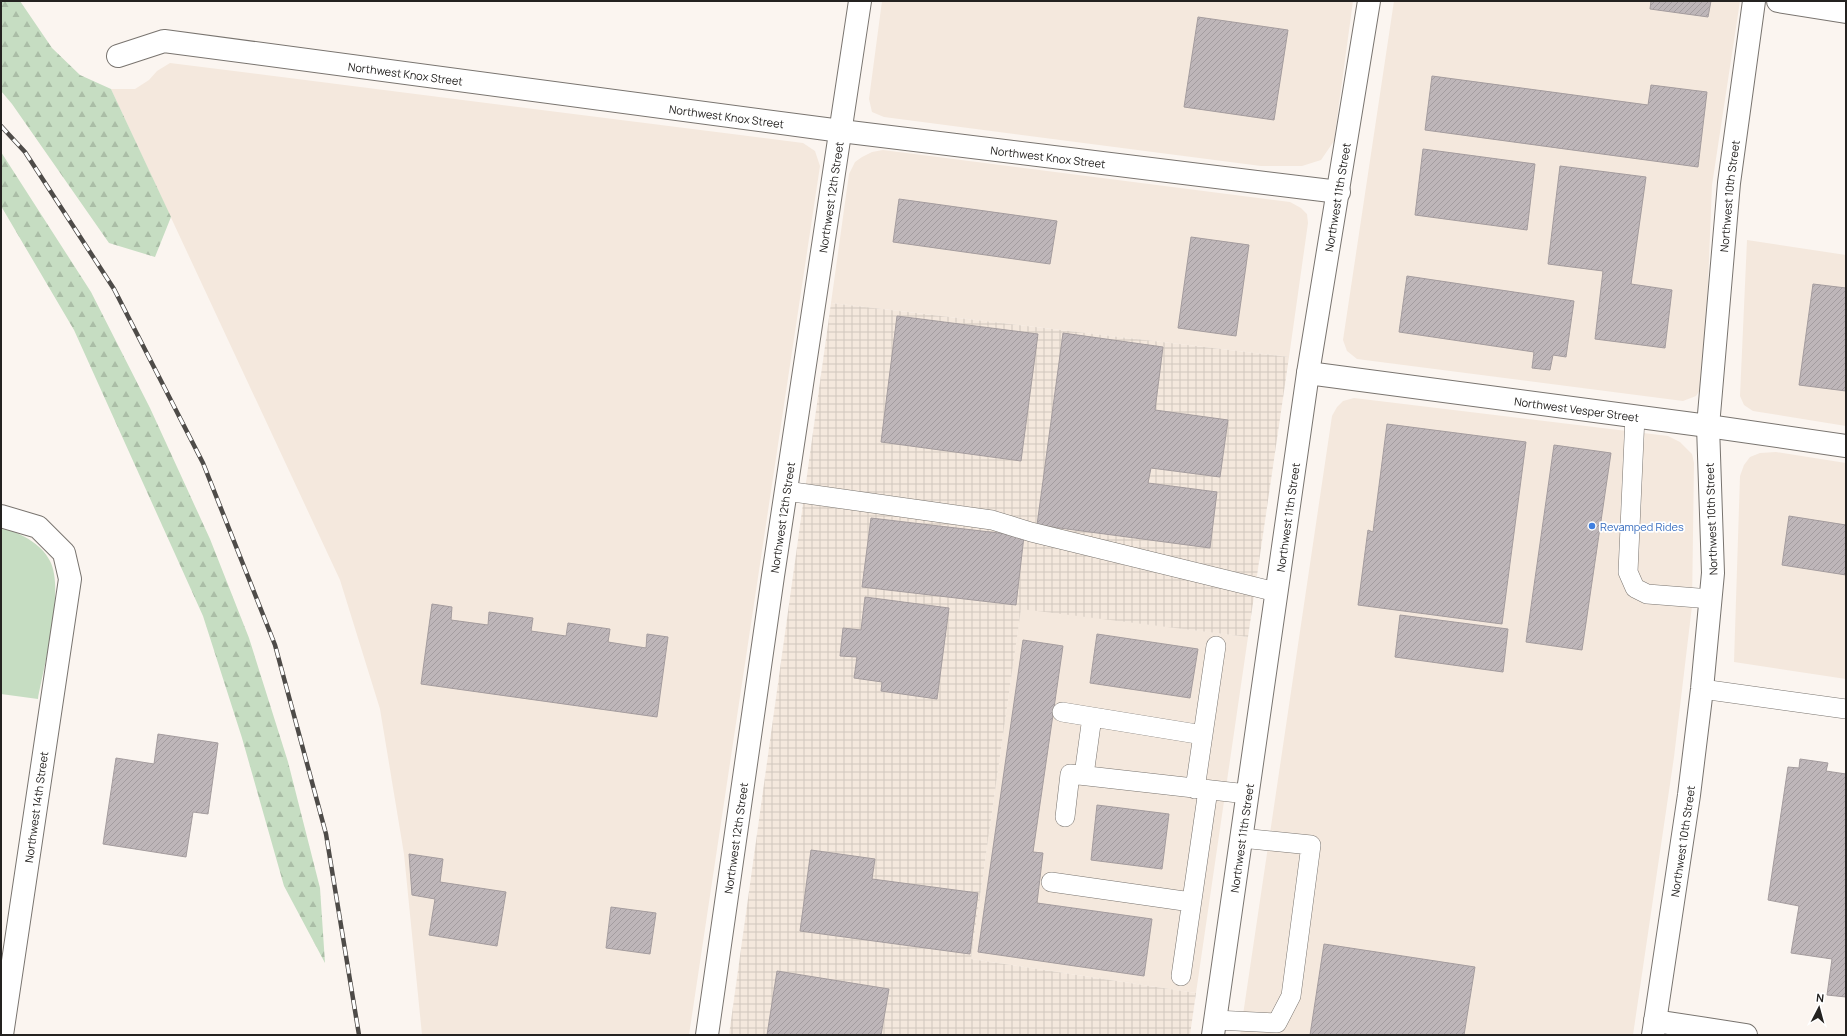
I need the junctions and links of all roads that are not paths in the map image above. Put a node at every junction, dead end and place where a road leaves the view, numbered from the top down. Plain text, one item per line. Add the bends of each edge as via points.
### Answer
1 (860, 1) edge
2 (1369, 1) edge
3 (1754, 1) edge
4 (1778, 1) edge
5 (1846, 12) edge
6 (118, 56) dead end
7 (841, 131) junction
8 (1339, 192) junction
9 (1308, 374) junction
10 (1635, 416) junction
11 (1708, 426) junction
12 (1846, 446) edge
13 (786, 491) junction
14 (1, 516) edge
15 (1276, 592) junction
16 (1711, 599) junction
17 (1216, 646) dead end
18 (1702, 689) junction
19 (1846, 709) edge
20 (1062, 712) dead end
21 (1092, 717) junction
22 (1203, 735) junction
23 (1084, 775) junction
24 (1202, 790) junction
25 (1248, 794) junction
26 (1065, 816) dead end
27 (1241, 838) junction
28 (1051, 882) dead end
29 (1191, 902) junction
30 (1181, 976) dead end
31 (1214, 1028) edge
32 (1654, 1028) edge
33 (2, 1035) edge
34 (707, 1035) edge
35 (1746, 1035) edge

1 - 7 street, Northwest 12th Street
2 - 8 street, Northwest 11th Street
3 - 11 street, Northwest 10th Street via 1729,183
4 - 5 street
6 - 7 street, Northwest Knox Street via 164,41
7 - 8 street, Northwest Knox Street
7 - 13 street, Northwest 12th Street
8 - 9 street, Northwest 11th Street
9 - 10 street, Northwest Vesper Street
9 - 15 street, Northwest 11th Street
10 - 11 street, Northwest Vesper Street
10 - 16 lane via 1628,572 1635,588 1647,594
11 - 12 street, Northwest Vesper Street
11 - 16 street, Northwest 10th Street via 1714,573
13 - 15 lane via 992,520 1031,532
13 - 34 street, Northwest 12th Street
14 - 33 street, Northwest 14th Street via 38,527 64,553 70,579
15 - 25 street, Northwest 11th Street
16 - 18 street, Northwest 10th Street
17 - 22 lane
18 - 19 lane
18 - 32 street, Northwest 10th Street
20 - 21 lane
21 - 22 lane
21 - 23 lane
22 - 24 lane
23 - 24 lane
23 - 26 lane via 1070,774
24 - 25 lane
24 - 29 lane
25 - 27 street, Northwest 11th Street
27 - 31 street, Northwest 11th Street
27 - 31 lane via 1311,845 1291,996 1277,1023
28 - 29 lane
29 - 30 lane
32 - 35 street

